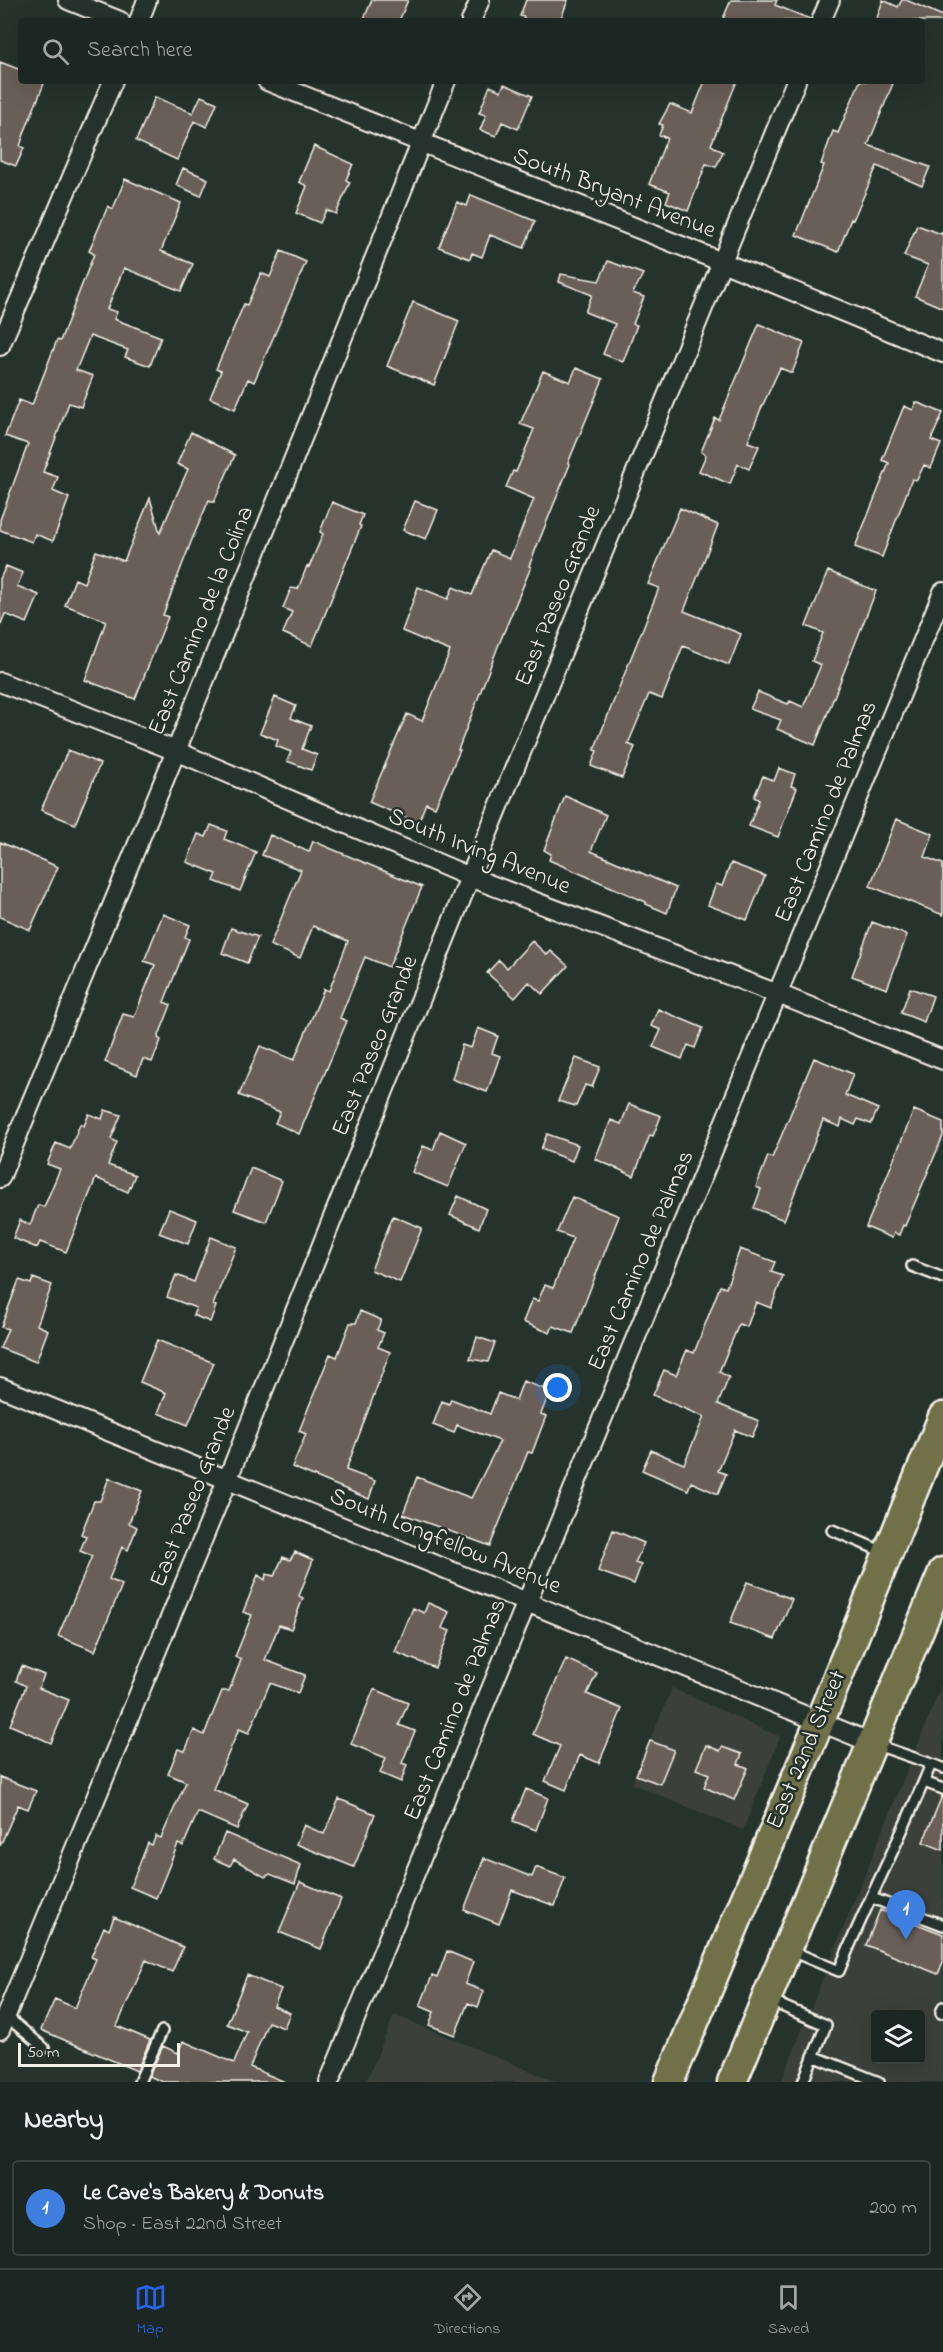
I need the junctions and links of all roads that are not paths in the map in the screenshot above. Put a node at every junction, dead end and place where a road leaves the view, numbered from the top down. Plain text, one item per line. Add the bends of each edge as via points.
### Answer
1 (68, 0) edge
2 (147, 0) edge
3 (480, 0) edge
4 (830, 0) edge
5 (113, 18) edge
6 (140, 18) edge
7 (472, 18) edge
8 (822, 18) edge
9 (112, 84) edge
10 (274, 84) edge
11 (445, 84) edge
12 (795, 84) edge
13 (420, 143) junction
14 (722, 262) junction
15 (0, 346) edge
16 (943, 353) edge
17 (943, 592) edge
18 (0, 682) edge
19 (176, 751) junction
20 (470, 877) junction
21 (778, 994) junction
22 (943, 1060) edge
23 (0, 1178) edge
24 (912, 1266) dead end
25 (943, 1278) edge
26 (0, 1386) edge
27 (943, 1418) edge
28 (228, 1478) junction
29 (832, 1530) dead end
30 (888, 1554) junction
31 (943, 1572) edge
32 (526, 1602) junction
33 (819, 1723) junction
34 (872, 1743) junction
35 (931, 1764) junction
36 (943, 1768) edge
37 (924, 1782) junction
38 (943, 1789) edge
39 (872, 1898) junction
40 (943, 1925) edge
41 (787, 1949) junction
42 (766, 1999) junction
43 (3, 2023) edge
44 (162, 2031) dead end
45 (44, 2048) dead end
46 (813, 2056) junction
47 (139, 2082) edge
48 (329, 2082) edge
49 (669, 2082) edge
50 (732, 2082) edge
51 (803, 2082) edge
52 (879, 2082) edge

1 - 5 street
2 - 6 street
3 - 7 street
4 - 8 street
9 - 15 street
10 - 13 street, South Bryant Avenue
11 - 13 street, East Camino de la Colina
12 - 14 street, East Paseo Grande
13 - 14 street, South Bryant Avenue
13 - 19 street, East Camino de la Colina
14 - 16 street, South Bryant Avenue
14 - 20 street, East Paseo Grande
17 - 21 street, East Camino de Palmas
18 - 19 street, South Irving Avenue
19 - 20 street, South Irving Avenue
19 - 23 street, East Camino de la Colina
20 - 21 street, South Irving Avenue
20 - 28 street, East Paseo Grande
21 - 22 street, South Irving Avenue
21 - 32 street, East Camino de Palmas
24 - 25 lane
26 - 28 street, South Longfellow Avenue
27 - 30 main road, East 22nd Street
28 - 32 street, South Longfellow Avenue
28 - 43 street, East Paseo Grande
29 - 30 lane
30 - 33 main road, East 22nd Street
31 - 34 main road
32 - 33 street, South Longfellow Avenue
32 - 48 street, East Camino de Palmas
33 - 34 street, South Longfellow Avenue
33 - 49 main road, East 22nd Street
34 - 35 lane
34 - 41 main road
35 - 36 lane
35 - 37 lane
37 - 38 lane
37 - 39 lane
39 - 40 lane
39 - 41 lane via 839,1971
41 - 42 main road
42 - 46 lane via 826,2025
42 - 50 main road
43 - 45 lane
44 - 47 lane
46 - 51 lane
46 - 52 lane

